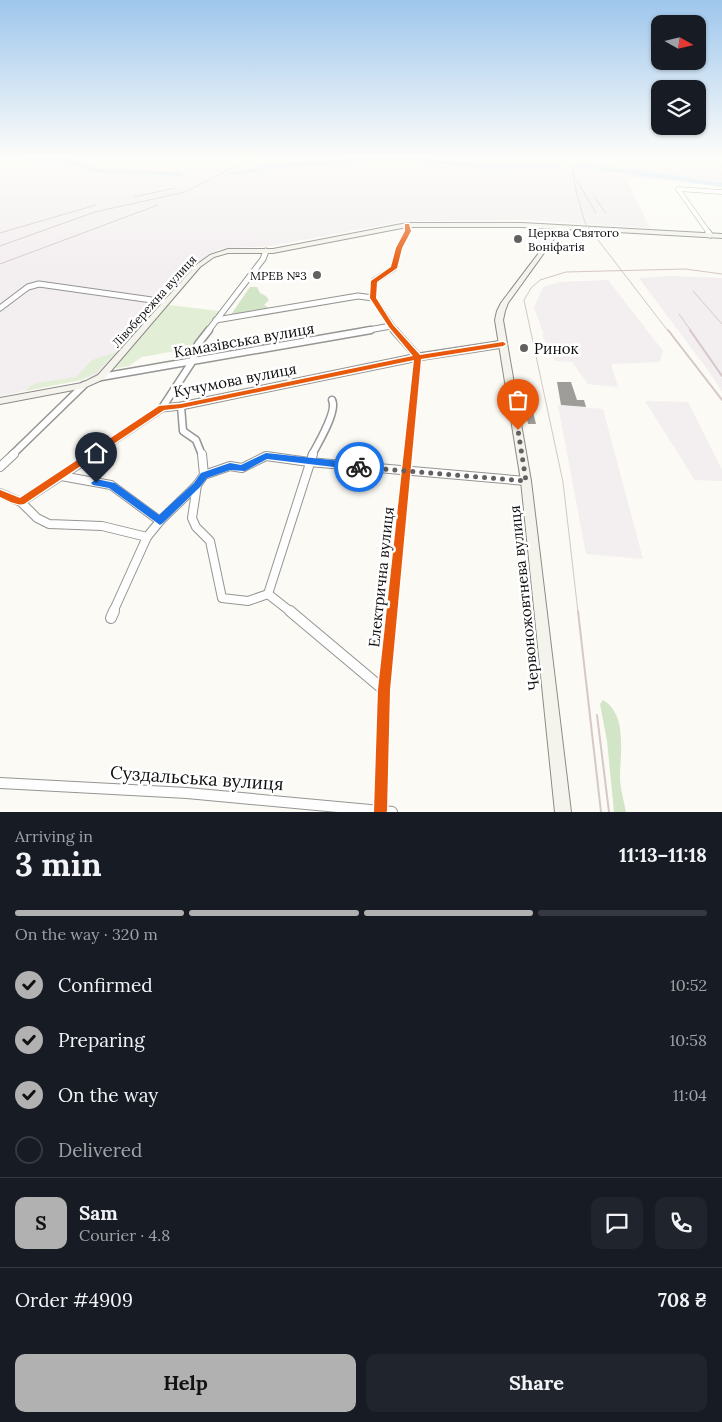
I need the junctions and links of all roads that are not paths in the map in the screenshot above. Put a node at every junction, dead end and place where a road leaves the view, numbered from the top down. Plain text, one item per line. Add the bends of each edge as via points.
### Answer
1 (681, 194) edge
2 (408, 225) junction
3 (525, 225) junction
4 (567, 226) junction
5 (554, 235) junction
6 (710, 235) junction
7 (722, 236) edge
8 (266, 251) junction
9 (373, 298) junction
10 (166, 302) junction
11 (0, 308) edge
12 (216, 320) junction
13 (392, 326) junction
14 (503, 344) junction
15 (418, 357) junction
16 (192, 362) junction
17 (101, 377) junction
18 (84, 385) junction
19 (332, 400) dead end
20 (0, 402) edge
21 (181, 406) junction
22 (162, 408) junction
23 (309, 462) junction
24 (0, 467) edge
25 (405, 471) junction
26 (204, 475) junction
27 (61, 476) junction
28 (526, 481) junction
29 (197, 485) junction
30 (0, 493) edge
31 (20, 502) junction
32 (160, 521) junction
33 (147, 537) junction
34 (268, 594) junction
35 (111, 618) dead end
36 (384, 690) junction
37 (0, 783) edge
38 (380, 810) junction
39 (392, 812) edge
40 (563, 812) edge

1 - 6 street
2 - 3 main road, Лівобережна вулиця
2 - 8 main road, Лівобережна вулиця
2 - 9 street via 394,268 374,281
3 - 4 main road, Лівобережна вулиця
3 - 5 main road via 544,228
4 - 5 main road, Червоножовтнева вулиця
4 - 6 main road, Лівобережна вулиця
5 - 14 main road, Червоножовтнева вулиця via 500,310
6 - 7 main road, Лівобережна вулиця
8 - 10 main road, Лівобережна вулиця via 228,251 212,256 198,266
8 - 12 street
9 - 12 street via 358,296
9 - 13 street
10 - 11 street via 39,284 28,287
10 - 17 main road, Лівобережна вулиця
12 - 16 street via 198,344
13 - 15 street
13 - 16 street, Камазівська вулиця
14 - 15 street, Кучумова вулиця
14 - 28 main road, Червоножовтнева вулиця
15 - 21 street, Кучумова вулиця
15 - 25 street, Електрична вулиця
16 - 17 street, Камазівська вулиця
16 - 22 street
17 - 18 main road, Лівобережна вулиця
18 - 20 main road, Лівобережна вулиця
18 - 24 street
19 - 23 street via 332,414
21 - 22 street, Кучумова вулиця
21 - 26 street via 183,431 200,443
22 - 27 street, Кучумова вулиця
23 - 25 street
23 - 26 street via 266,456 242,468 230,466
23 - 34 street
25 - 28 street
25 - 36 street, Електрична вулиця
26 - 29 street
27 - 31 street, Кучумова вулиця
27 - 32 street via 111,485
28 - 40 main road, Червоножовтнева вулиця
29 - 32 street
29 - 34 street via 192,518 210,541 222,598 248,600
30 - 31 street
31 - 33 street via 42,522 58,527 104,526
32 - 33 street
33 - 35 street
34 - 36 street
36 - 38 street, Електрична вулиця
37 - 38 street, Суздальська вулиця via 187,793
38 - 39 street, Суздальська вулиця

